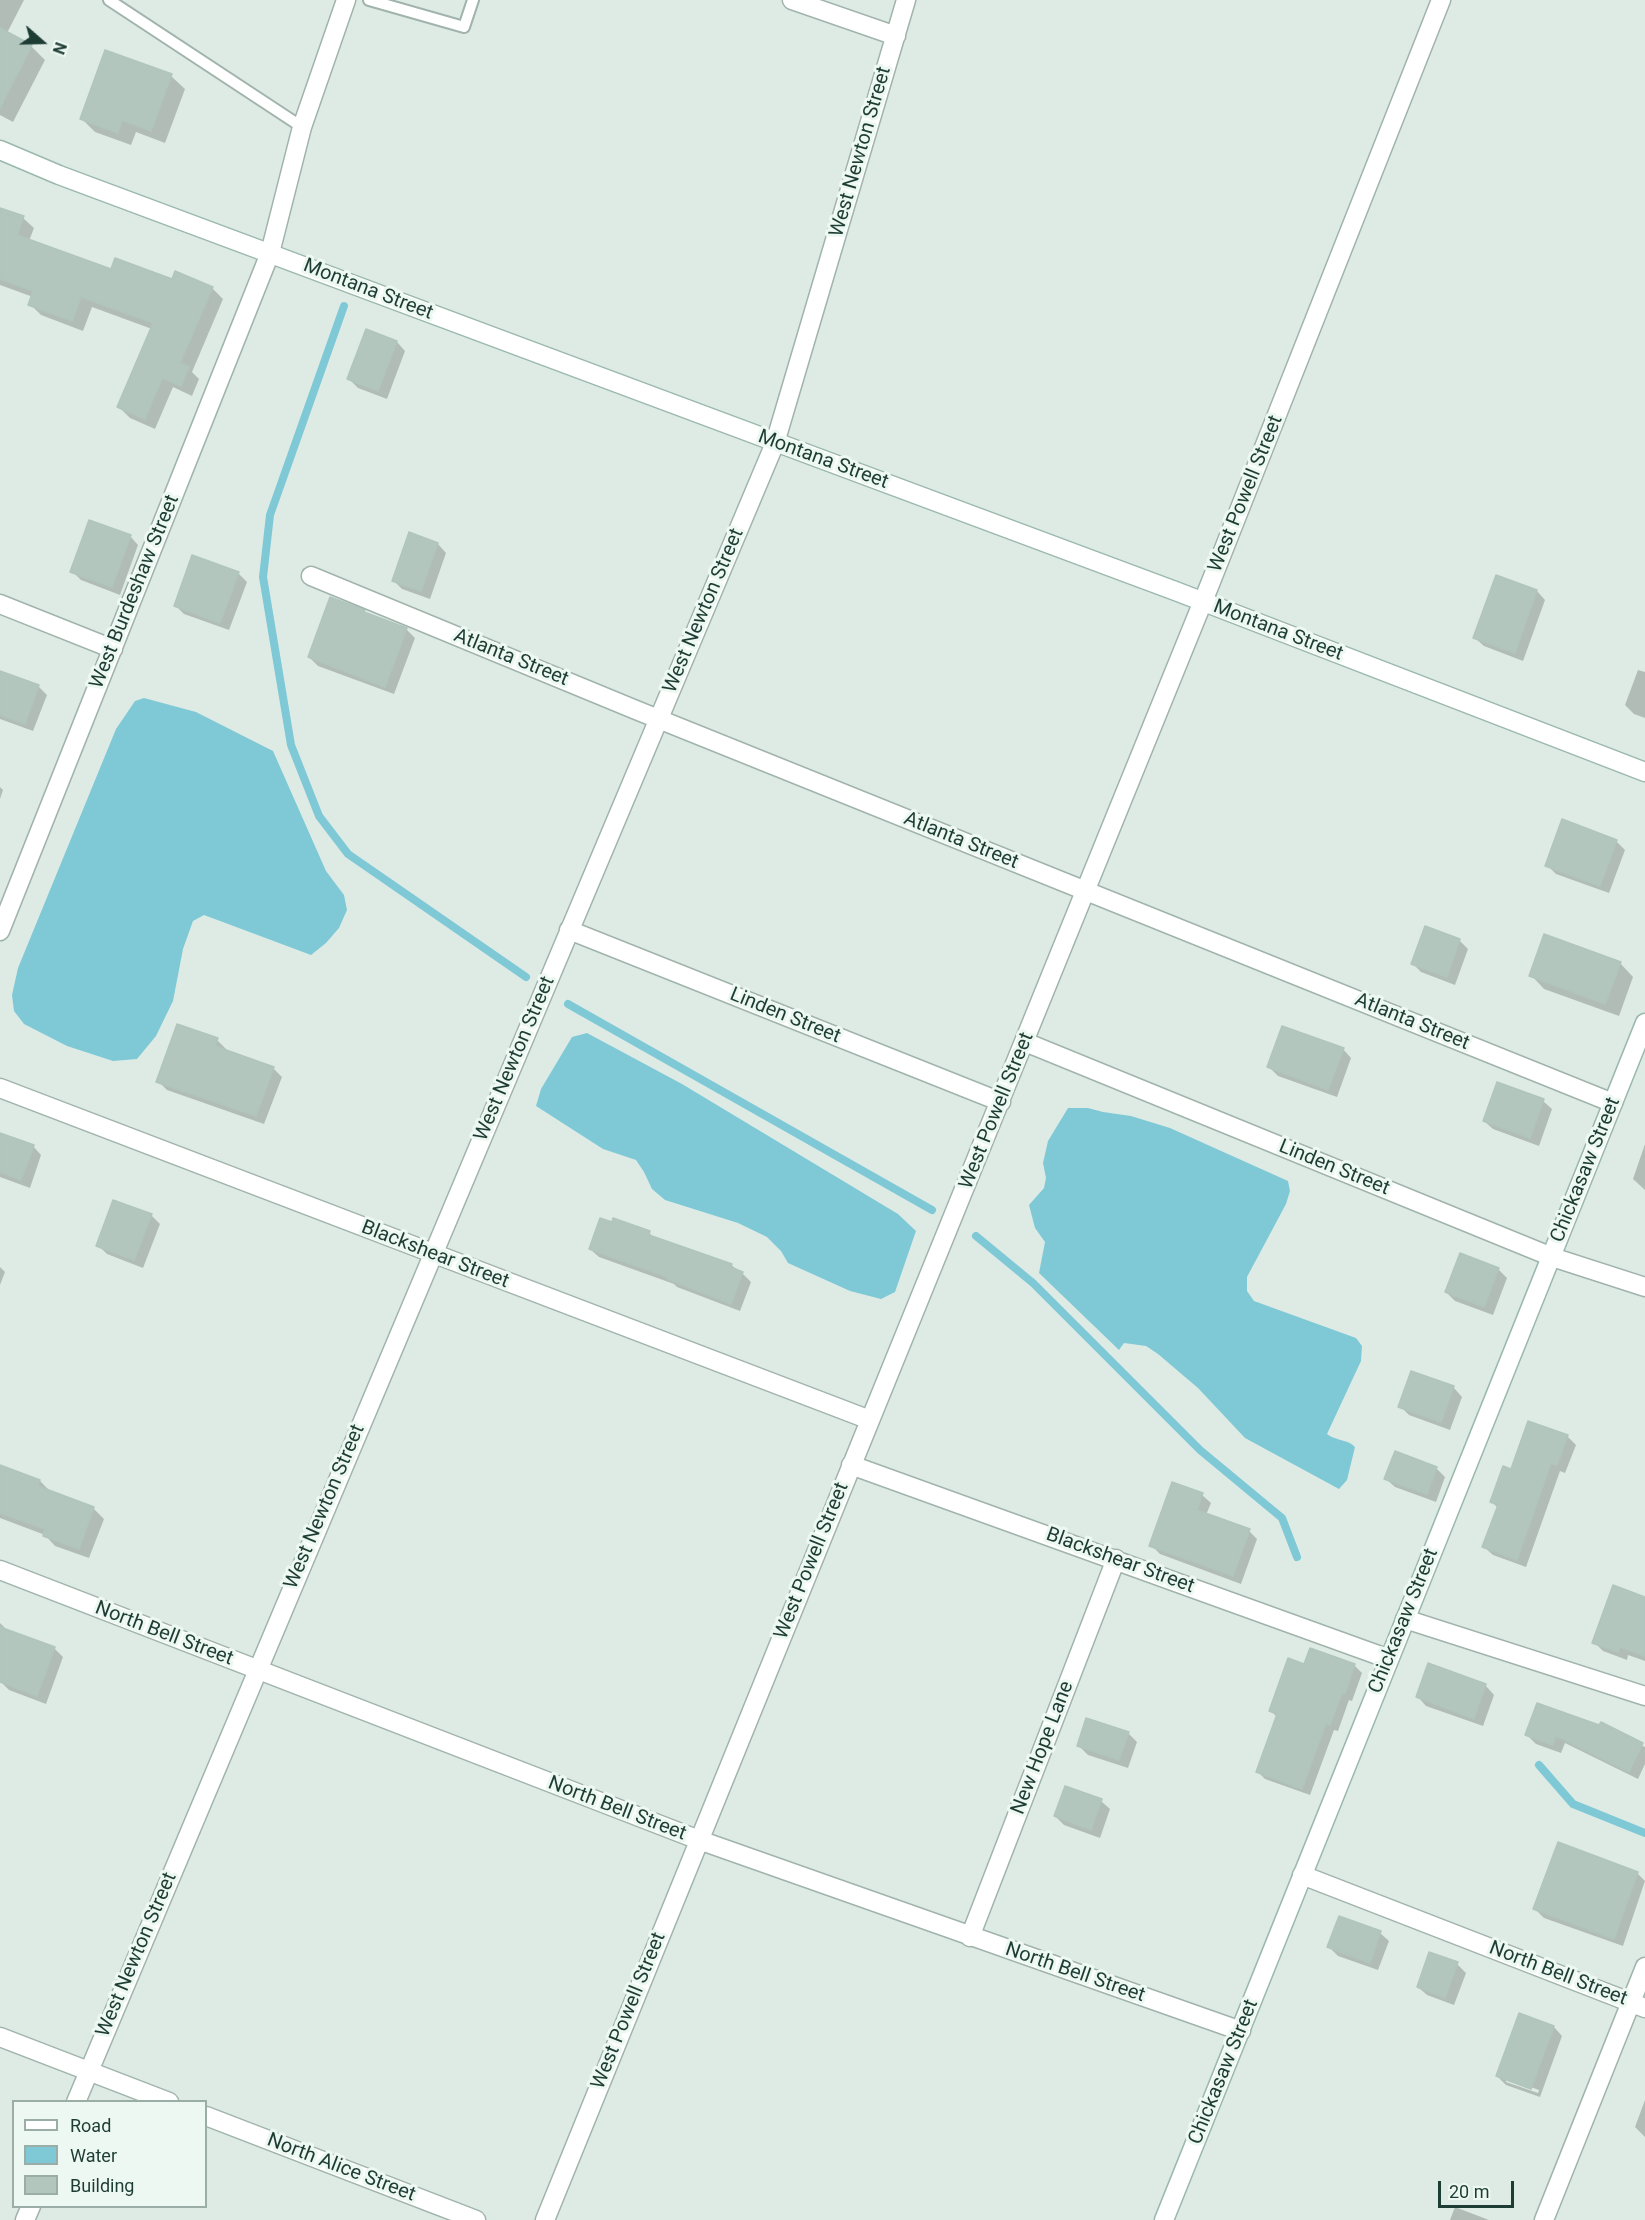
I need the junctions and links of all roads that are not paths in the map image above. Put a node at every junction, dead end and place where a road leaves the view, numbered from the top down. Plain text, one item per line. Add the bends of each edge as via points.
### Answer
1 (109, 0) edge
2 (346, 0) edge
3 (369, 0) edge
4 (473, 0) edge
5 (792, 0) edge
6 (906, 0) edge
7 (1441, 0) edge
8 (896, 36) junction
9 (302, 127) junction
10 (0, 150) edge
11 (270, 254) junction
12 (776, 443) junction
13 (311, 576) dead end
14 (1203, 602) junction
15 (0, 604) edge
16 (113, 649) junction
17 (658, 719) junction
18 (1645, 772) edge
19 (1086, 891) junction
20 (569, 930) junction
21 (0, 931) edge
22 (1645, 1023) edge
23 (1025, 1042) junction
24 (0, 1088) edge
25 (1001, 1102) junction
26 (1613, 1103) junction
27 (432, 1254) junction
28 (1552, 1257) junction
29 (1645, 1287) edge
30 (870, 1420) junction
31 (851, 1465) junction
32 (1116, 1559) junction
33 (0, 1570) edge
34 (1404, 1619) junction
35 (1389, 1659) junction
36 (256, 1670) junction
37 (1645, 1696) edge
38 (699, 1840) junction
39 (1302, 1875) junction
40 (970, 1937) junction
41 (1645, 1967) edge
42 (1638, 2005) edge
43 (1241, 2031) junction
44 (0, 2037) edge
45 (89, 2071) junction
46 (77, 2100) edge
47 (164, 2100) edge
48 (207, 2116) edge
49 (476, 2220) edge
50 (545, 2220) edge
51 (1164, 2220) edge
52 (1545, 2220) edge

1 - 9 lane
2 - 9 street, West Burdeshaw Street
3 - 4 lane via 464,27
5 - 8 street
6 - 8 street, West Newton Street
7 - 14 street, West Powell Street
8 - 12 street, West Newton Street
9 - 11 street, West Burdeshaw Street
10 - 11 street, Montana Street
11 - 12 street, Montana Street
11 - 16 street, West Burdeshaw Street
12 - 14 street, Montana Street
12 - 17 street, West Newton Street
13 - 17 street, Atlanta Street
14 - 18 street, Montana Street
14 - 19 street, West Powell Street
15 - 16 street
16 - 21 street, West Burdeshaw Street
17 - 19 street, Atlanta Street
17 - 20 street, West Newton Street
19 - 23 street, West Powell Street
19 - 26 street, Atlanta Street
20 - 25 street, Linden Street
20 - 27 street, West Newton Street
22 - 26 street, Chickasaw Street
23 - 25 street, West Powell Street
23 - 28 street, Linden Street
24 - 27 street, Blackshear Street
25 - 30 street, West Powell Street
26 - 28 street, Chickasaw Street
27 - 30 street, Blackshear Street
27 - 36 street, West Newton Street
28 - 29 street, Linden Street
28 - 34 street, Chickasaw Street
30 - 31 street, West Powell Street
31 - 32 street, Blackshear Street
31 - 38 street, West Powell Street
32 - 35 street, Blackshear Street
32 - 40 street, New Hope Lane
33 - 36 street, North Bell Street
34 - 35 street, Chickasaw Street
34 - 37 street
35 - 39 street, Chickasaw Street
36 - 38 street, North Bell Street
36 - 45 street, West Newton Street
38 - 40 street, North Bell Street
38 - 50 street, West Powell Street
39 - 42 street, North Bell Street
39 - 43 street, Chickasaw Street
40 - 43 street, North Bell Street
41 - 42 street
42 - 52 street
43 - 51 street, Chickasaw Street
44 - 45 street
45 - 46 street, West Newton Street
45 - 47 street
48 - 49 street, North Alice Street

